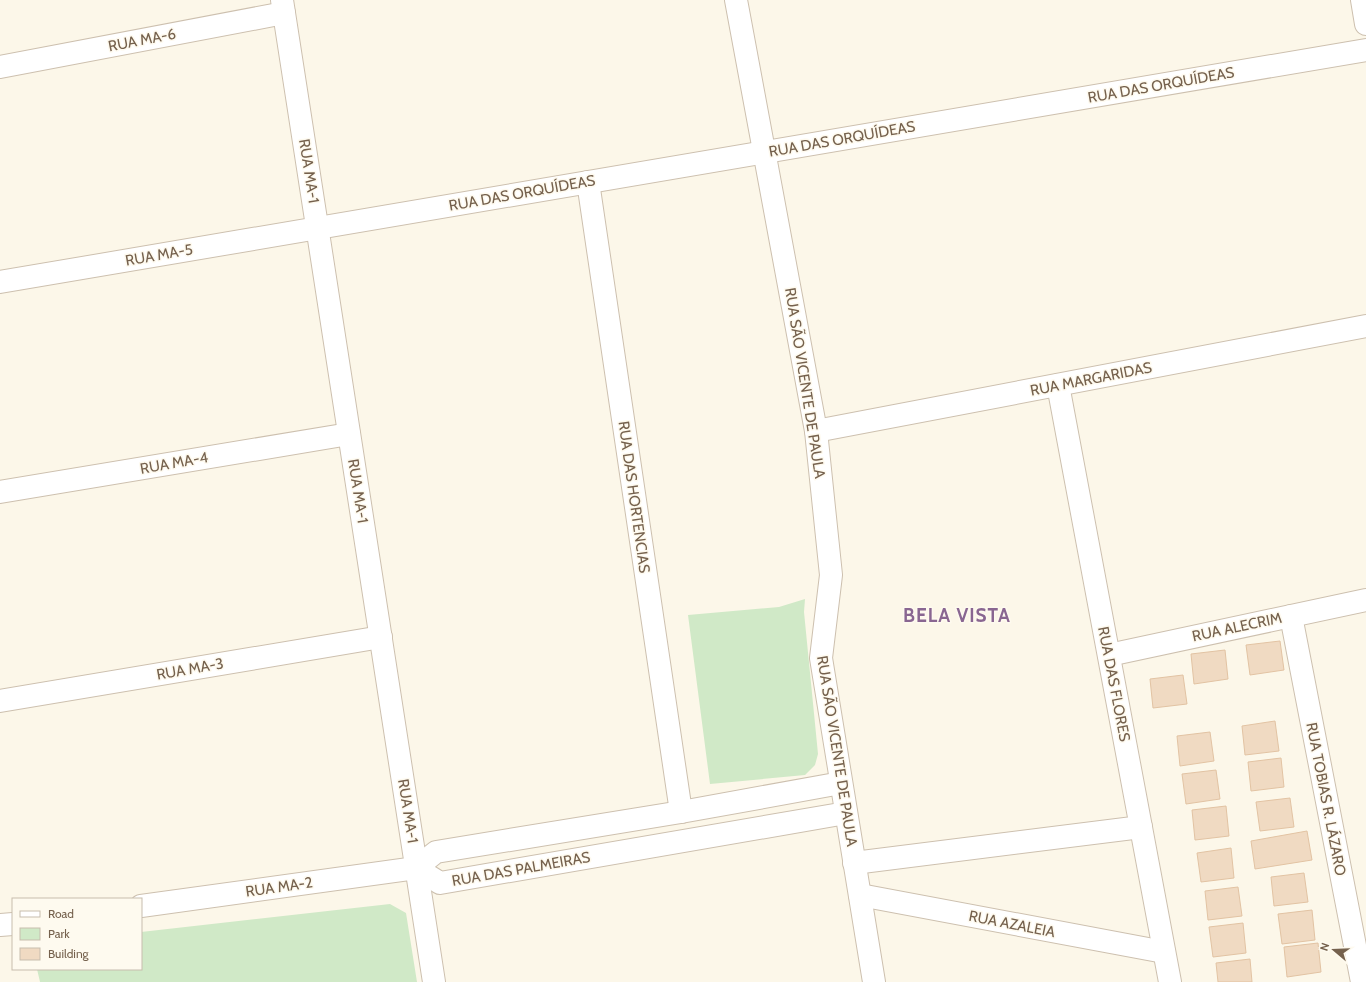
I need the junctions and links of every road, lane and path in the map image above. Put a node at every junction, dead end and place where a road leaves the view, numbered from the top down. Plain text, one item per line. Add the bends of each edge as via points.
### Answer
1 (736, 0) edge
2 (1362, 0) edge
3 (283, 7) edge
4 (1366, 24) edge
5 (1366, 50) edge
6 (0, 67) edge
7 (765, 152) junction
8 (588, 182) junction
9 (317, 228) junction
10 (0, 282) edge
11 (1366, 326) edge
12 (1058, 385) junction
13 (816, 431) junction
14 (349, 434) junction
15 (0, 492) edge
16 (1366, 600) edge
17 (1291, 616) junction
18 (381, 637) junction
19 (1109, 655) junction
20 (0, 701) edge
21 (841, 783) junction
22 (680, 812) junction
23 (846, 813) junction
24 (1141, 827) junction
25 (854, 863) junction
26 (416, 868) junction
27 (860, 895) junction
28 (142, 906) edge
29 (12, 924) edge
30 (0, 925) edge
31 (1164, 952) junction
32 (434, 982) edge
33 (874, 982) edge
34 (1170, 982) edge
35 (1362, 982) edge

1 - 7 street, RUA SÃO VICENTE DE PAULA
2 - 4 street
3 - 6 street, RUA MA-6
3 - 9 street, RUA MA-1
5 - 7 street, RUA DAS ORQUÍDEAS
7 - 8 street, RUA DAS ORQUÍDEAS
7 - 13 street, RUA SÃO VICENTE DE PAULA
8 - 9 street, RUA DAS ORQUÍDEAS
8 - 22 street, RUA DAS HORTENCIAS
9 - 10 street, RUA MA-5
9 - 14 street, RUA MA-1
11 - 12 street, RUA MARGARIDAS
12 - 13 street, RUA MARGARIDAS
12 - 19 street, RUA DAS FLORES
13 - 21 street, RUA SÃO VICENTE DE PAULA via 831,575 821,658
14 - 15 street, RUA MA-4
14 - 18 street, RUA MA-1
16 - 17 street, RUA ALECRIM
17 - 19 street, RUA ALECRIM
17 - 35 street, RUA TOBIAS R. LÁZARO
18 - 20 street, RUA MA-3
18 - 26 street, RUA MA-1
19 - 24 street, RUA DAS FLORES
21 - 22 street, RUA DAS PALMEIRAS
21 - 23 street, RUA SÃO VICENTE DE PAULA
22 - 26 street, RUA DAS PALMEIRAS via 436,852
23 - 25 street, RUA SÃO VICENTE DE PAULA
23 - 26 street, RUA DAS PALMEIRAS via 440,883
24 - 25 street
24 - 31 street, RUA DAS FLORES
25 - 27 street, RUA SÃO VICENTE DE PAULA
26 - 28 street, RUA MA-2
26 - 32 street, RUA MA-1
27 - 31 street, RUA AZALEIA
27 - 33 street, RUA SÃO VICENTE DE PAULA
29 - 30 street
31 - 34 street, RUA DAS FLORES

